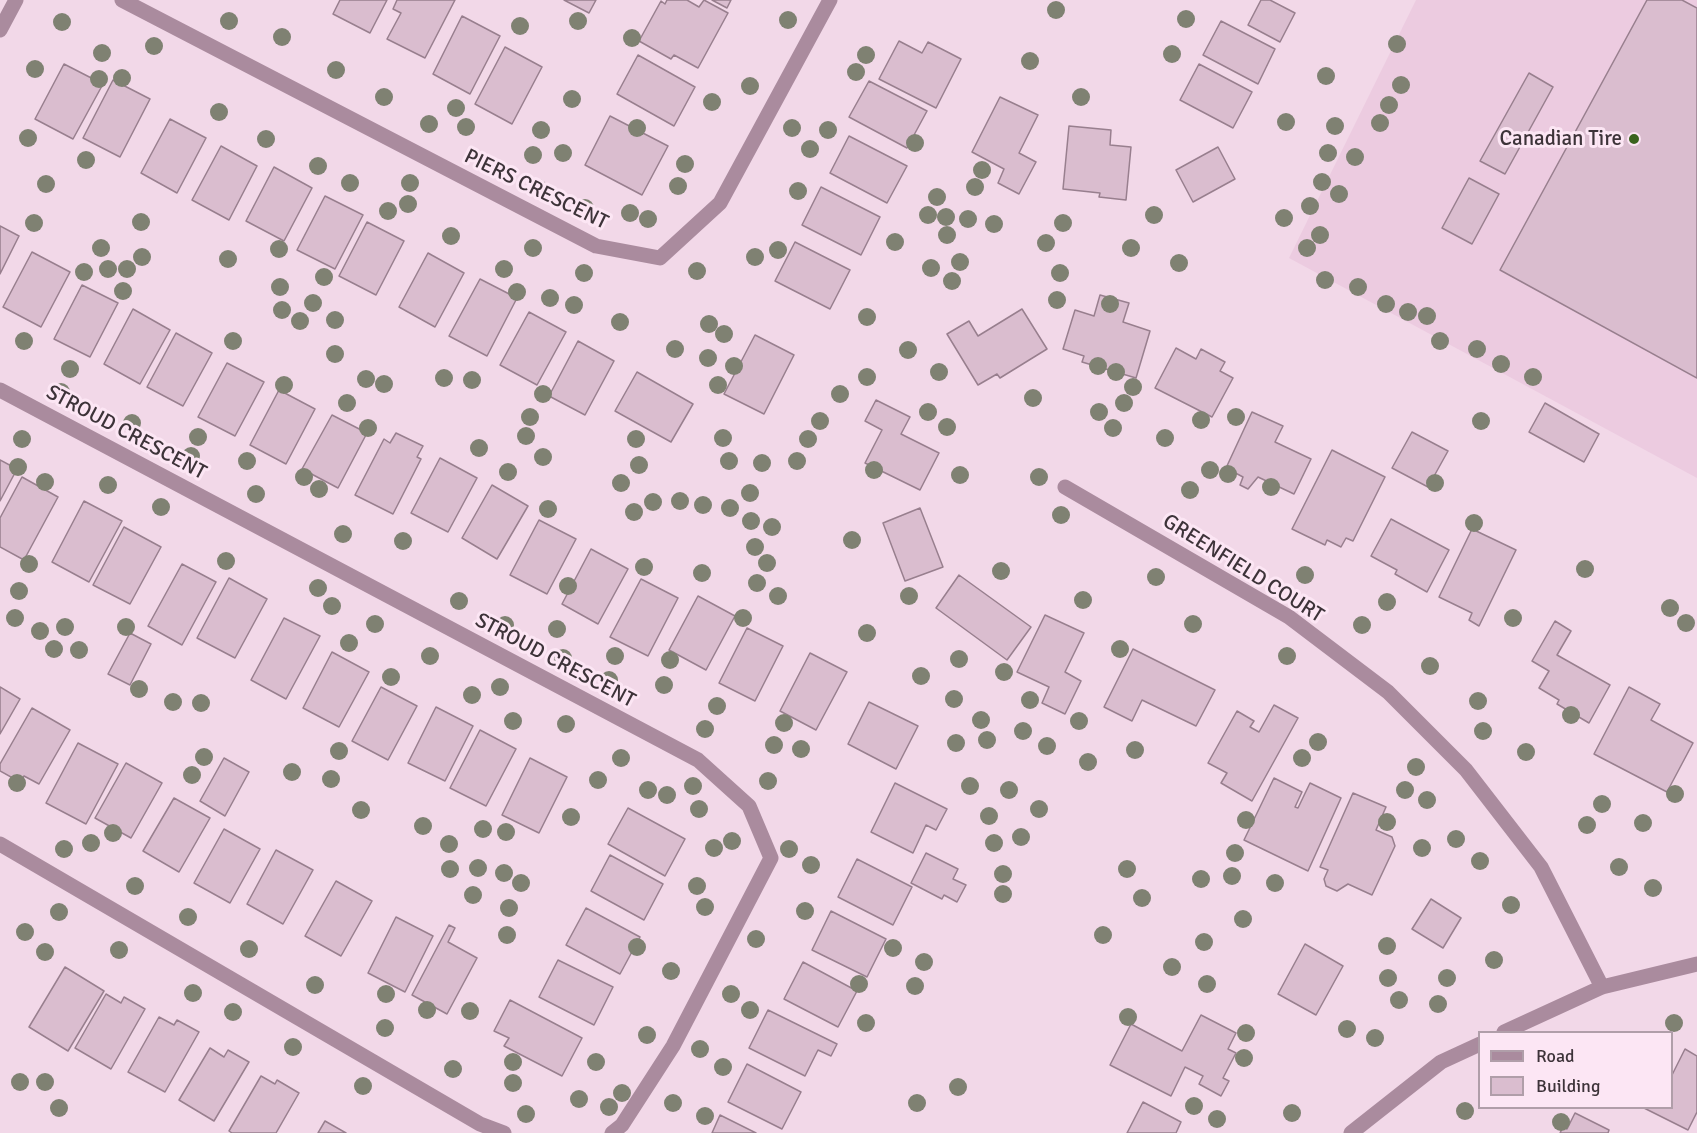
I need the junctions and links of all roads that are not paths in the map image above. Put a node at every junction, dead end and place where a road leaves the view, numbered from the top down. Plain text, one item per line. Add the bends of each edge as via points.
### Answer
1 (16, 0) edge
2 (122, 0) edge
3 (830, 0) edge
4 (0, 30) edge
5 (0, 390) edge
6 (1065, 486) dead end
7 (0, 844) edge
8 (1697, 963) edge
9 (1602, 987) junction
10 (1506, 1031) edge
11 (1478, 1044) edge
12 (504, 1133) edge
13 (612, 1133) edge
14 (1352, 1133) edge

1 - 4 street
2 - 3 street, PIERS CRESCENT via 596,246 660,258 720,203
5 - 13 street, STROUD CRESCENT via 698,760 749,806 771,858 673,1046 622,1125
6 - 9 street, GREENFIELD COURT via 1289,617 1388,692 1466,770 1541,867
7 - 12 street via 480,1124
8 - 9 street
9 - 10 street
11 - 14 street via 1441,1062

